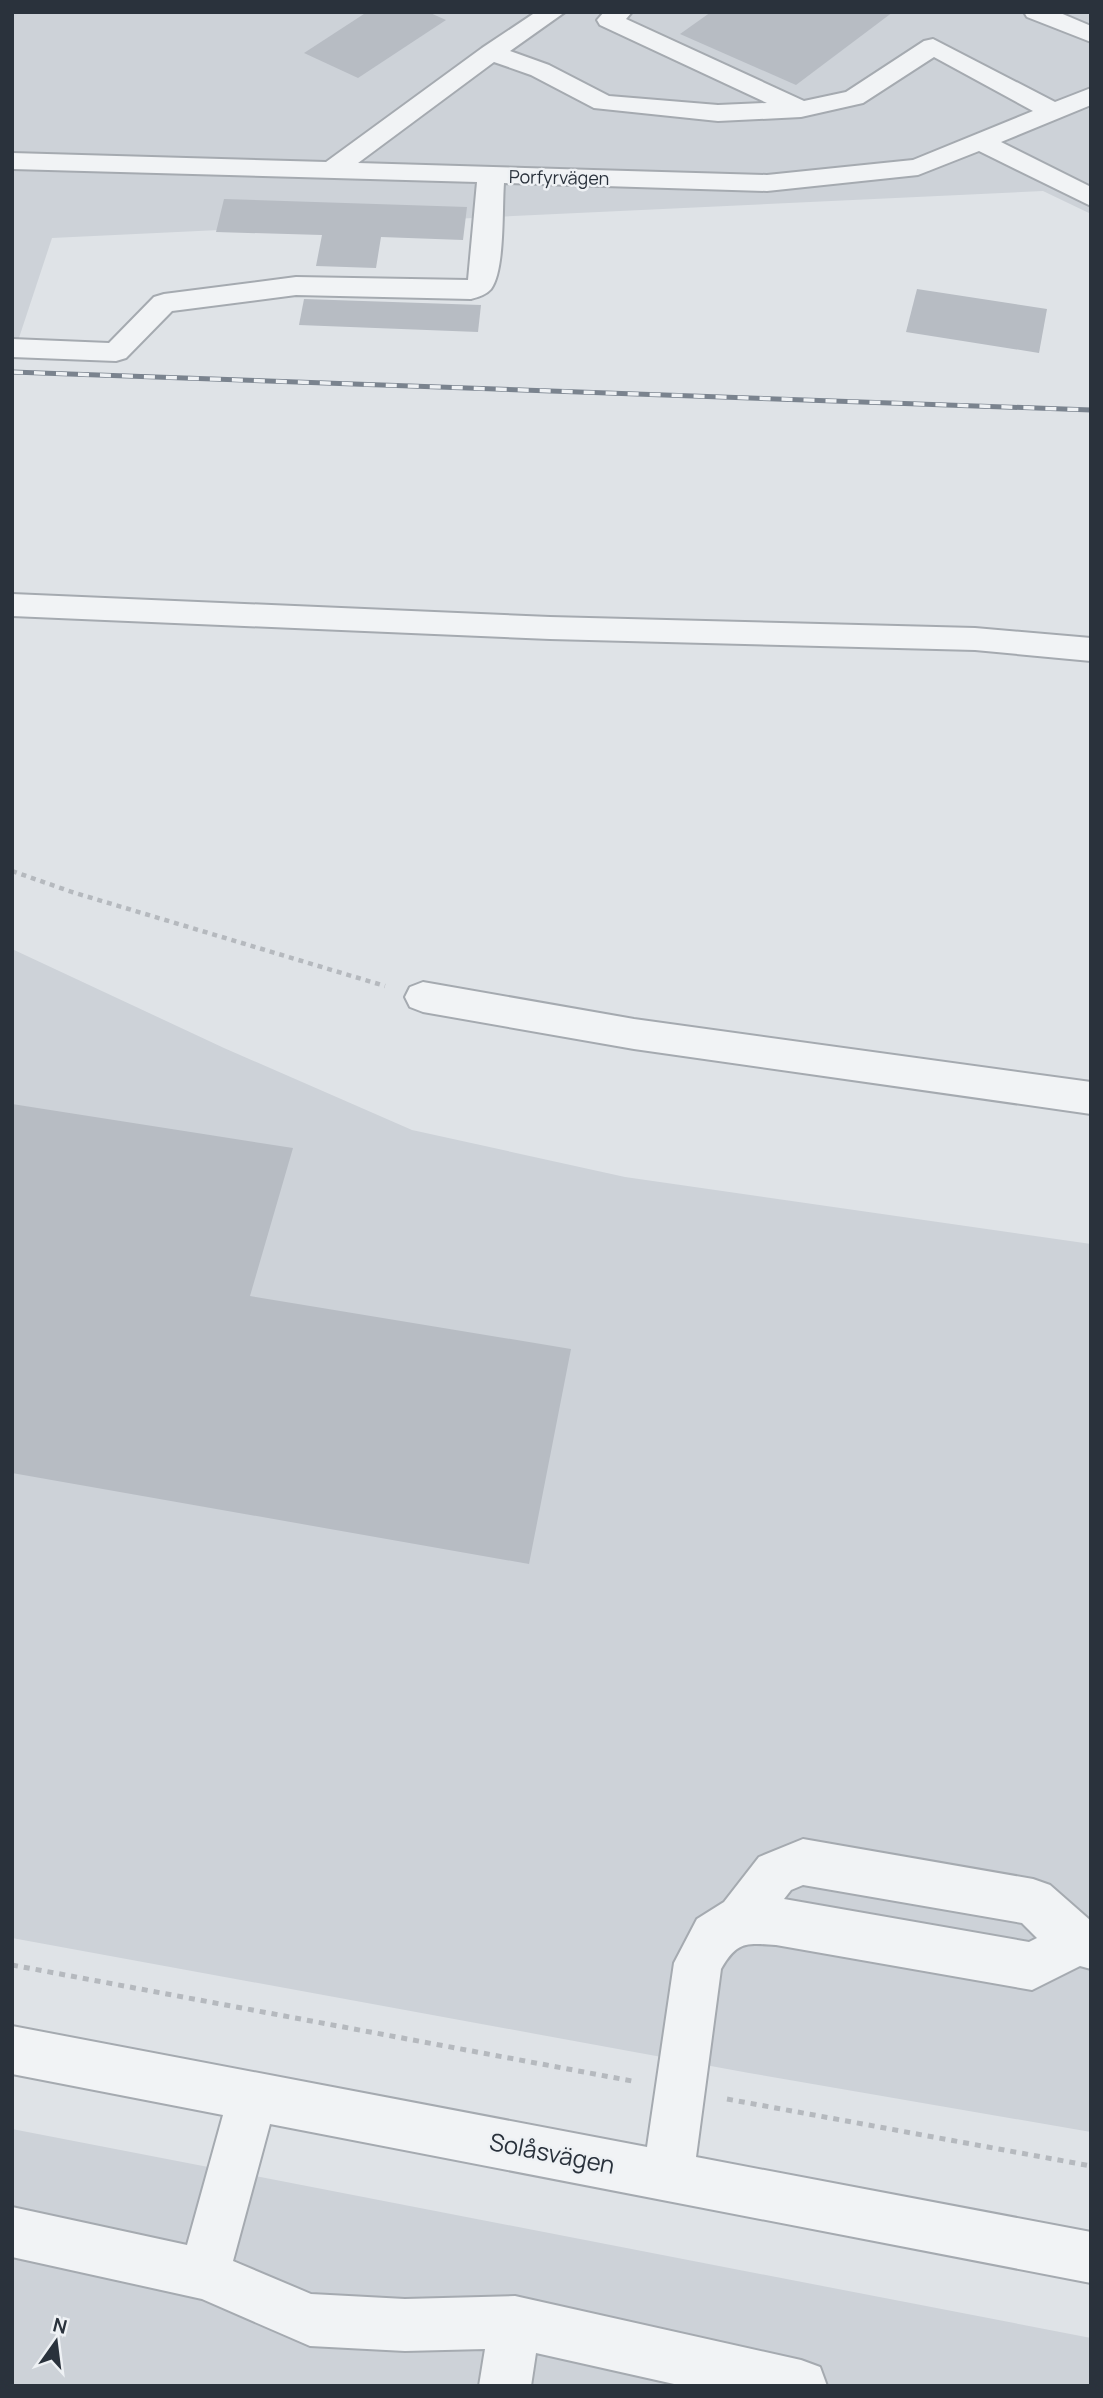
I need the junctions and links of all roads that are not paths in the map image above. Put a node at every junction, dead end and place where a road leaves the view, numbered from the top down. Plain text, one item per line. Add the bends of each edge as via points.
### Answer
1 (553, 12) edge
2 (1035, 12) edge
3 (606, 15) edge
4 (1091, 35) edge
5 (491, 54) junction
6 (1091, 96) edge
7 (801, 109) junction
8 (1055, 112) junction
9 (982, 143) junction
10 (12, 161) edge
11 (331, 172) junction
12 (491, 176) junction
13 (1091, 198) edge
14 (12, 348) edge
15 (12, 605) edge
16 (1091, 650) edge
17 (422, 997) road end
18 (1091, 1097) edge
19 (741, 1919) junction
20 (1084, 1944) edge
21 (12, 2050) edge
22 (253, 2095) junction
23 (668, 2176) junction
24 (12, 2232) edge
25 (1091, 2258) edge
26 (204, 2274) junction
27 (515, 2322) junction
28 (505, 2386) edge
29 (801, 2386) edge

1 - 5 street
2 - 4 street
3 - 7 street
5 - 7 street via 540,71 603,103 718,114
5 - 11 street
6 - 8 street, Porfyrvägen
7 - 8 street via 854,98 933,46
8 - 9 street, Porfyrvägen
9 - 12 street, Porfyrvägen via 918,167 767,183
9 - 13 street
10 - 11 street, Porfyrvägen
11 - 12 street, Porfyrvägen
12 - 14 street via 484,277 471,290 296,286 164,303 116,352
15 - 16 street via 550,628 975,639
17 - 18 street via 634,1034
19 - 20 street via 776,1921 1032,1966
19 - 20 street via 775,1873 803,1862 1032,1902
19 - 23 street via 714,1936 698,1963
21 - 22 street, Solåsvägen
22 - 23 street, Solåsvägen
22 - 26 street
23 - 25 street, Solåsvägen
24 - 26 street
26 - 27 street via 310,2320 405,2325
27 - 28 street
27 - 29 street

